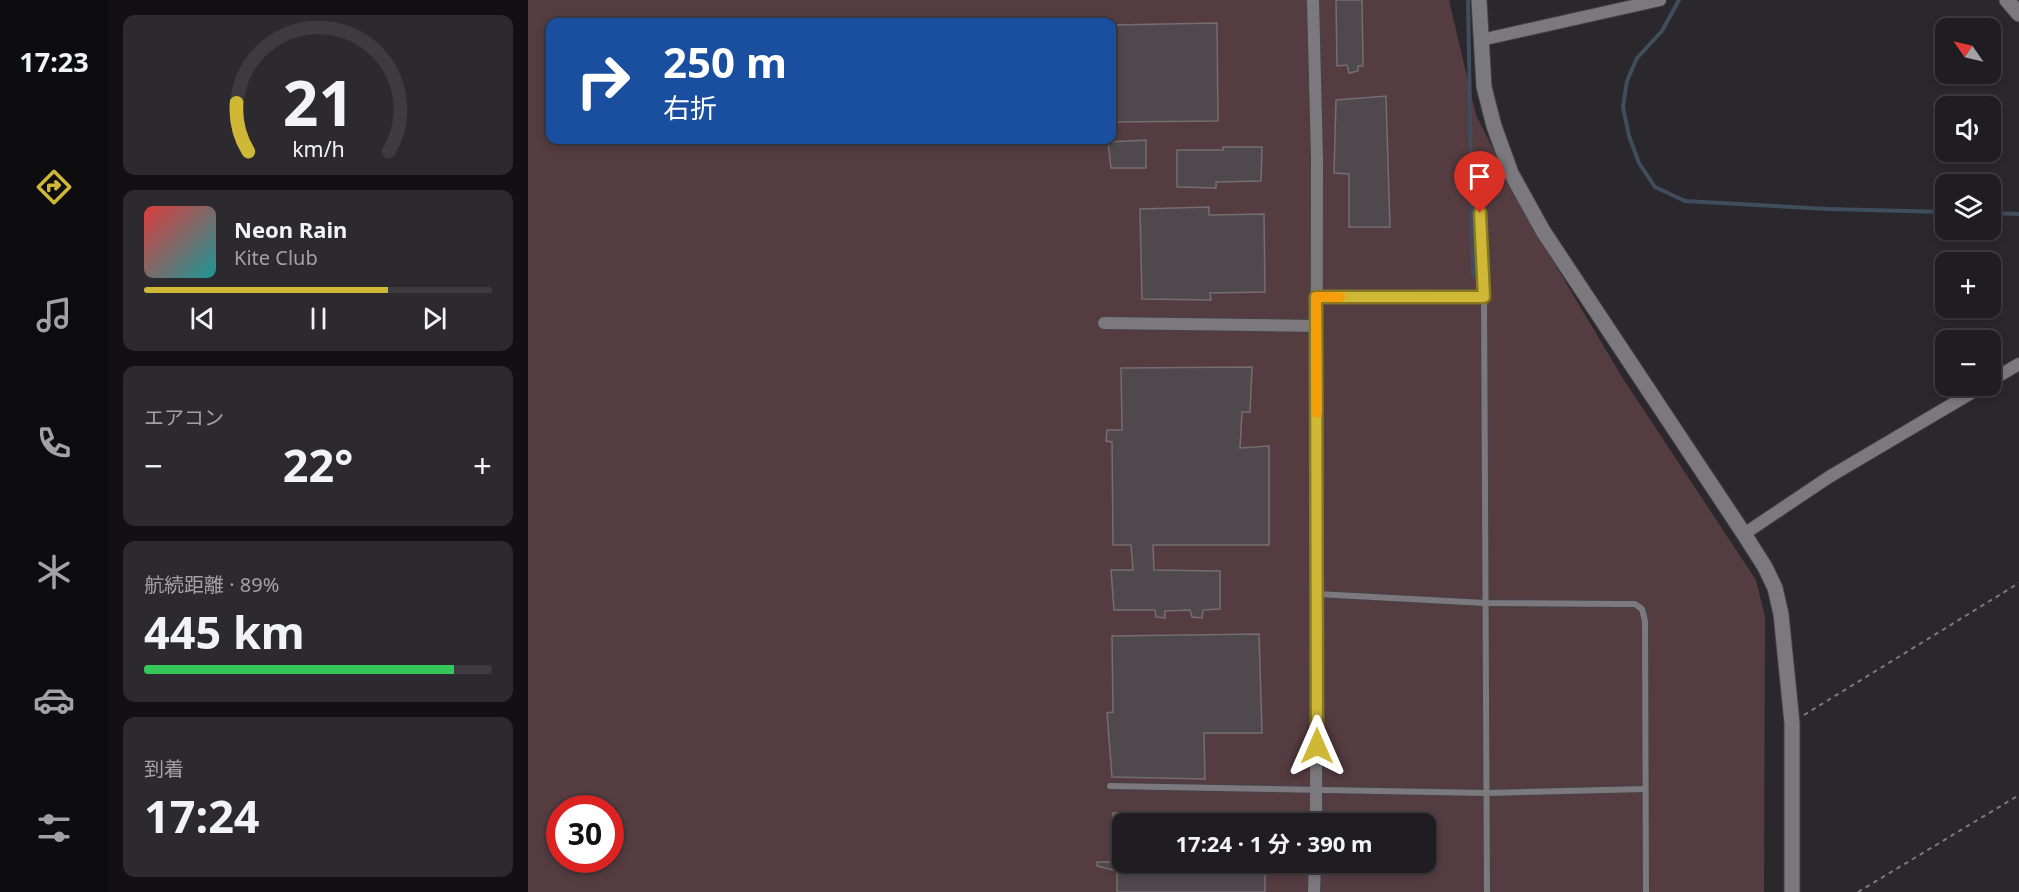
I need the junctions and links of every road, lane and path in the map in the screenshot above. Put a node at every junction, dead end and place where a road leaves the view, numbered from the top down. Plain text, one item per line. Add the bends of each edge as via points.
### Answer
1 (1313, 0) edge
2 (1479, 0) edge
3 (1660, 0) edge
4 (2007, 0) edge
5 (2019, 14) edge
6 (1481, 40) junction
7 (1479, 192) dead end
8 (1316, 297) junction
9 (1484, 297) junction
10 (1104, 323) dead end
11 (1317, 326) junction
12 (2019, 364) edge
13 (2001, 375) edge
14 (1966, 396) edge
15 (1744, 534) junction
16 (2019, 583) edge
17 (1317, 594) junction
18 (1485, 603) junction
19 (1792, 723) junction
20 (1110, 786) dead end
21 (1645, 789) junction
22 (1317, 790) junction
23 (1486, 793) junction
24 (2019, 795) edge
25 (1316, 813) edge
26 (1315, 873) edge
27 (1314, 892) edge
28 (1487, 892) edge
29 (1646, 892) edge
30 (1792, 892) edge
31 (1858, 892) edge

1 - 8 street
2 - 6 street
3 - 6 street
4 - 5 street
6 - 15 street via 1484,87 1511,173 1543,231
7 - 9 lane
8 - 9 street
8 - 11 street
9 - 18 lane
10 - 11 street
11 - 17 street
12 - 13 street
14 - 15 street via 1830,477
15 - 19 street via 1765,567 1777,597
16 - 19 path
17 - 18 lane
17 - 22 street
18 - 21 lane via 1621,603 1642,609
18 - 23 lane
19 - 30 street
20 - 22 lane
21 - 23 lane
21 - 29 lane
22 - 23 lane
22 - 25 street
23 - 28 lane
24 - 31 path
26 - 27 street

